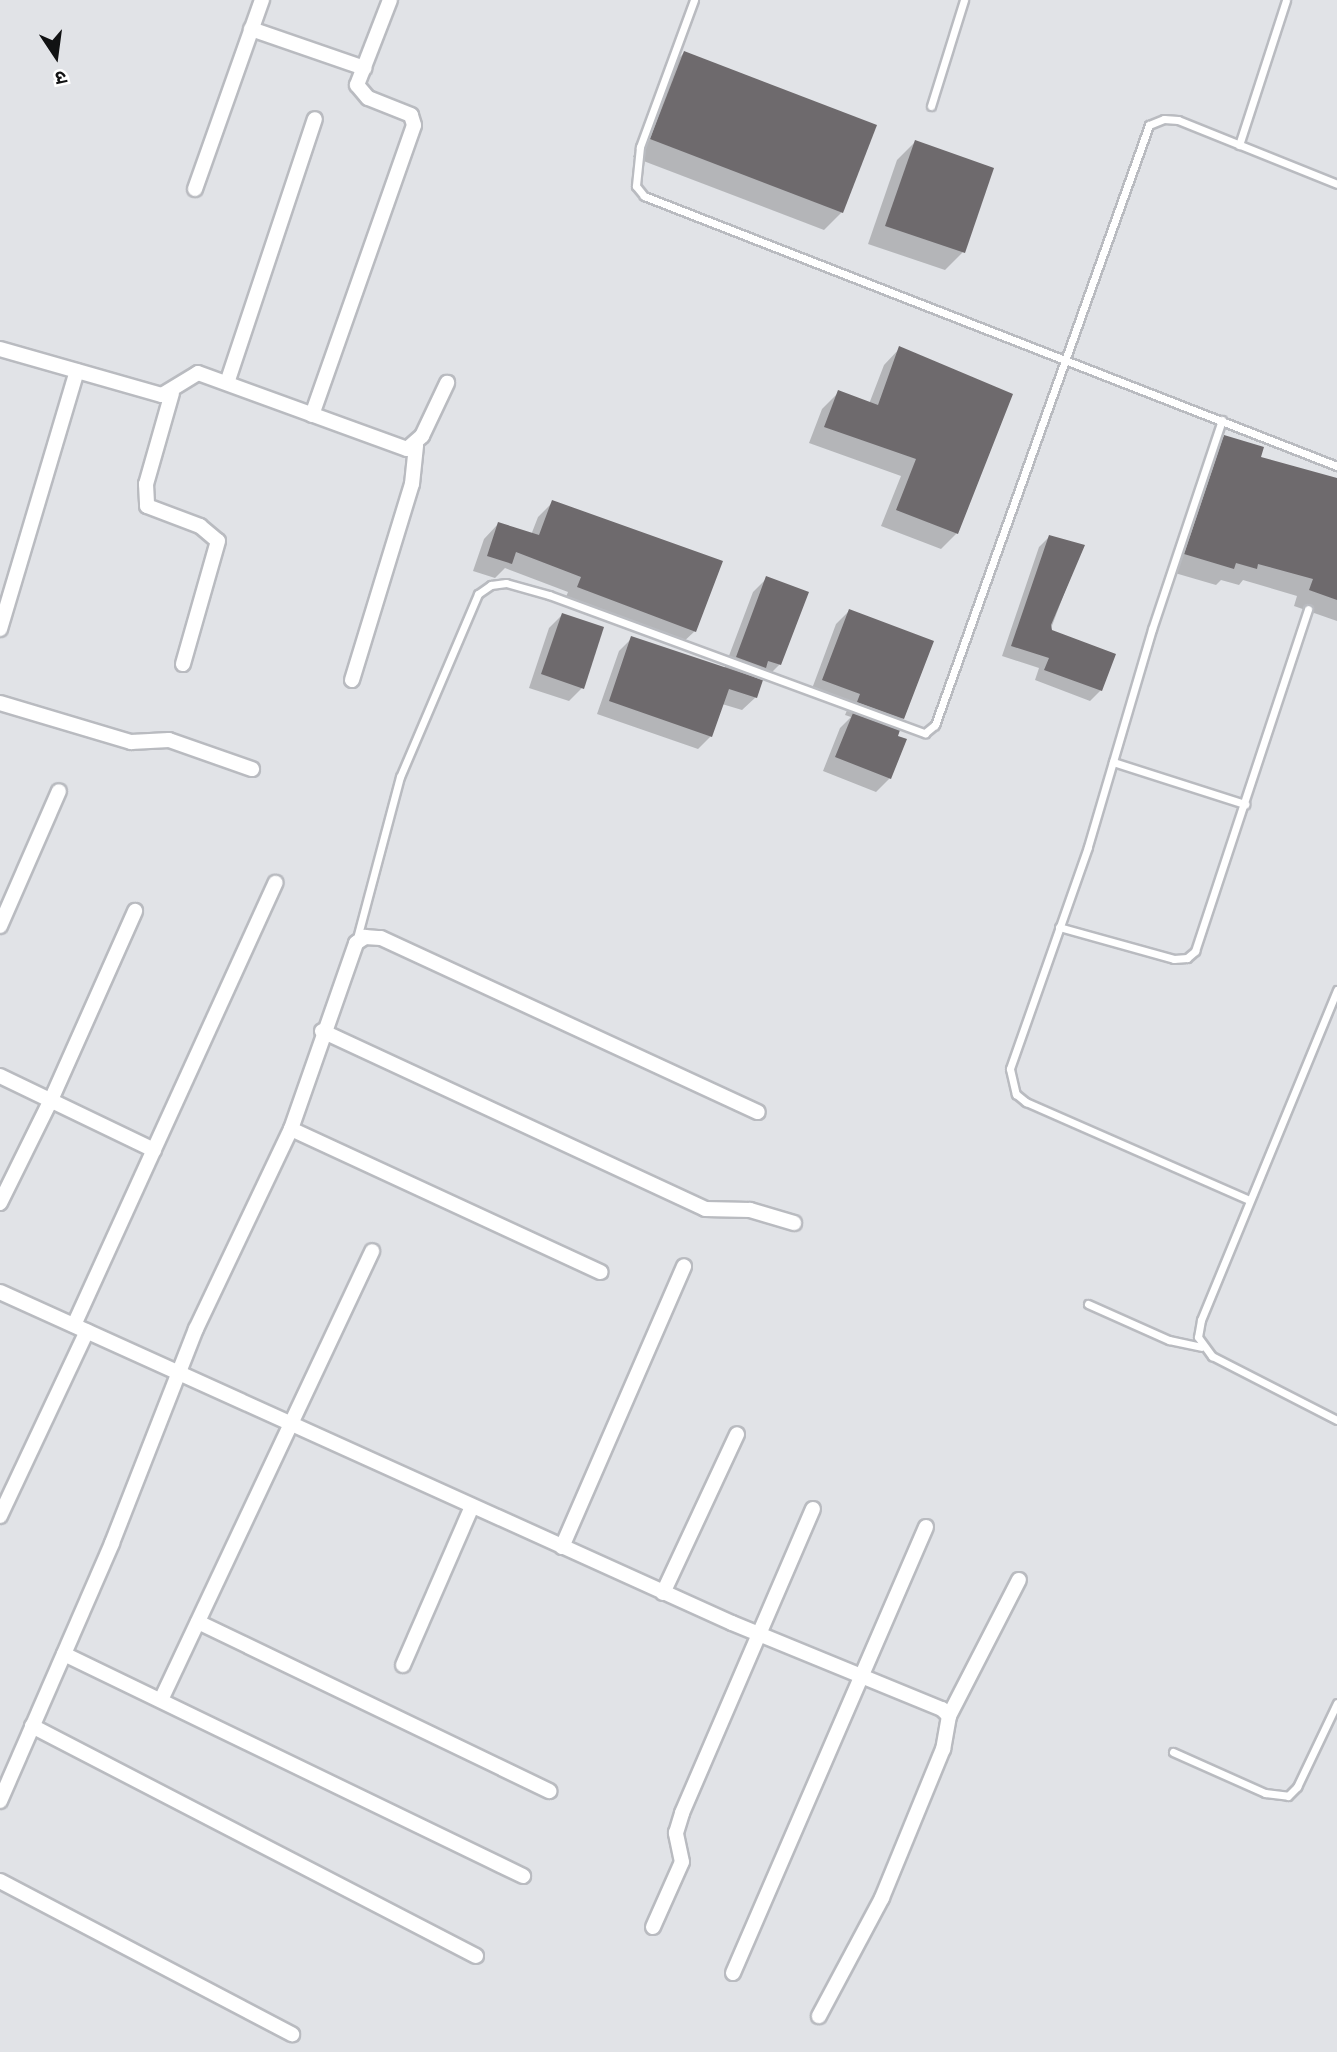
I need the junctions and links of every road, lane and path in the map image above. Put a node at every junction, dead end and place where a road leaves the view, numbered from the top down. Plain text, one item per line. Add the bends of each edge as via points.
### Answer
1 (262, 0) edge
2 (390, 0) edge
3 (694, 0) edge
4 (964, 0) edge
5 (1286, 0) edge
6 (251, 29) junction
7 (364, 68) junction
8 (931, 106) dead end
9 (315, 119) dead end
10 (1239, 145) junction
11 (1337, 184) edge
12 (195, 189) dead end
13 (0, 349) edge
14 (1066, 359) junction
15 (77, 371) junction
16 (227, 383) junction
17 (447, 383) dead end
18 (172, 393) junction
19 (312, 415) junction
20 (1222, 419) junction
21 (416, 445) junction
22 (1337, 466) edge
23 (1308, 608) dead end
24 (0, 629) edge
25 (183, 664) dead end
26 (352, 680) dead end
27 (0, 703) edge
28 (1113, 762) junction
29 (252, 769) dead end
30 (59, 791) dead end
31 (1245, 804) junction
32 (275, 883) dead end
33 (135, 911) dead end
34 (0, 926) edge
35 (1059, 927) junction
36 (356, 943) junction
37 (1337, 990) edge
38 (323, 1031) junction
39 (0, 1076) edge
40 (51, 1100) junction
41 (758, 1112) dead end
42 (291, 1129) junction
43 (154, 1150) junction
44 (1249, 1200) junction
45 (0, 1203) edge
46 (794, 1223) dead end
47 (372, 1251) dead end
48 (684, 1266) dead end
49 (601, 1272) dead end
50 (0, 1293) edge
51 (1088, 1304) dead end
52 (80, 1328) junction
53 (1201, 1347) junction
54 (179, 1373) junction
55 (1337, 1420) edge
56 (290, 1422) junction
57 (737, 1434) dead end
58 (472, 1506) junction
59 (813, 1509) dead end
60 (0, 1516) edge
61 (926, 1527) dead end
62 (562, 1547) junction
63 (1019, 1580) dead end
64 (663, 1592) junction
65 (198, 1622) junction
66 (759, 1635) junction
67 (64, 1654) junction
68 (403, 1665) dead end
69 (863, 1677) junction
70 (161, 1700) junction
71 (1337, 1703) edge
72 (949, 1716) junction
73 (32, 1726) junction
74 (1172, 1752) dead end
75 (549, 1791) dead end
76 (0, 1801) edge
77 (523, 1876) dead end
78 (0, 1881) edge
79 (653, 1927) dead end
80 (476, 1956) dead end
81 (733, 1973) dead end
82 (820, 2016) dead end
83 (292, 2034) dead end

1 - 6 street
2 - 7 street
3 - 14 lane via 640,147 636,186 644,196
4 - 8 lane
5 - 10 lane
6 - 7 street
6 - 12 street
7 - 19 street via 357,85 361,93 411,115 414,125
9 - 16 street
10 - 11 lane
10 - 14 lane via 1178,120 1149,125
13 - 15 street
14 - 20 lane
14 - 36 lane via 935,725 925,733 913,732 549,594 506,583 491,585 470,607 400,777
15 - 18 street via 146,393
15 - 24 street
16 - 18 street via 198,373 188,376
16 - 19 street
17 - 21 street
18 - 25 street via 144,494 147,506 200,526 218,541
19 - 21 street via 397,446
20 - 22 lane
20 - 28 lane
21 - 26 street via 412,484
23 - 31 lane
27 - 29 street via 131,742 169,740
28 - 31 lane
28 - 35 lane
30 - 34 street
31 - 35 lane via 1203,933 1188,958 1151,954
32 - 43 street
33 - 40 street
35 - 44 lane via 1010,1069 1016,1094
36 - 38 street
36 - 41 street via 365,937 381,939
37 - 44 lane
38 - 42 street
38 - 46 street via 705,1209 750,1210
39 - 40 street
40 - 43 street
40 - 45 street
42 - 49 street
42 - 54 street
43 - 52 street
44 - 53 lane via 1201,1320
47 - 56 street
48 - 62 street
50 - 52 street
51 - 53 lane via 1169,1340
52 - 54 street
52 - 60 street
53 - 55 lane
54 - 56 street
54 - 67 street
56 - 58 street
56 - 65 street
57 - 64 street
58 - 62 street
58 - 68 street
59 - 66 street
61 - 69 street
62 - 64 street
63 - 72 street
64 - 66 street
65 - 70 street
65 - 75 street
66 - 69 street
66 - 79 street via 682,1813 676,1833 682,1863
67 - 70 street
67 - 73 street
69 - 72 street
69 - 81 street
70 - 77 street
71 - 74 lane via 1297,1787 1288,1796 1265,1793
72 - 82 street via 943,1749 882,1898
73 - 76 street
73 - 80 street
78 - 83 street

